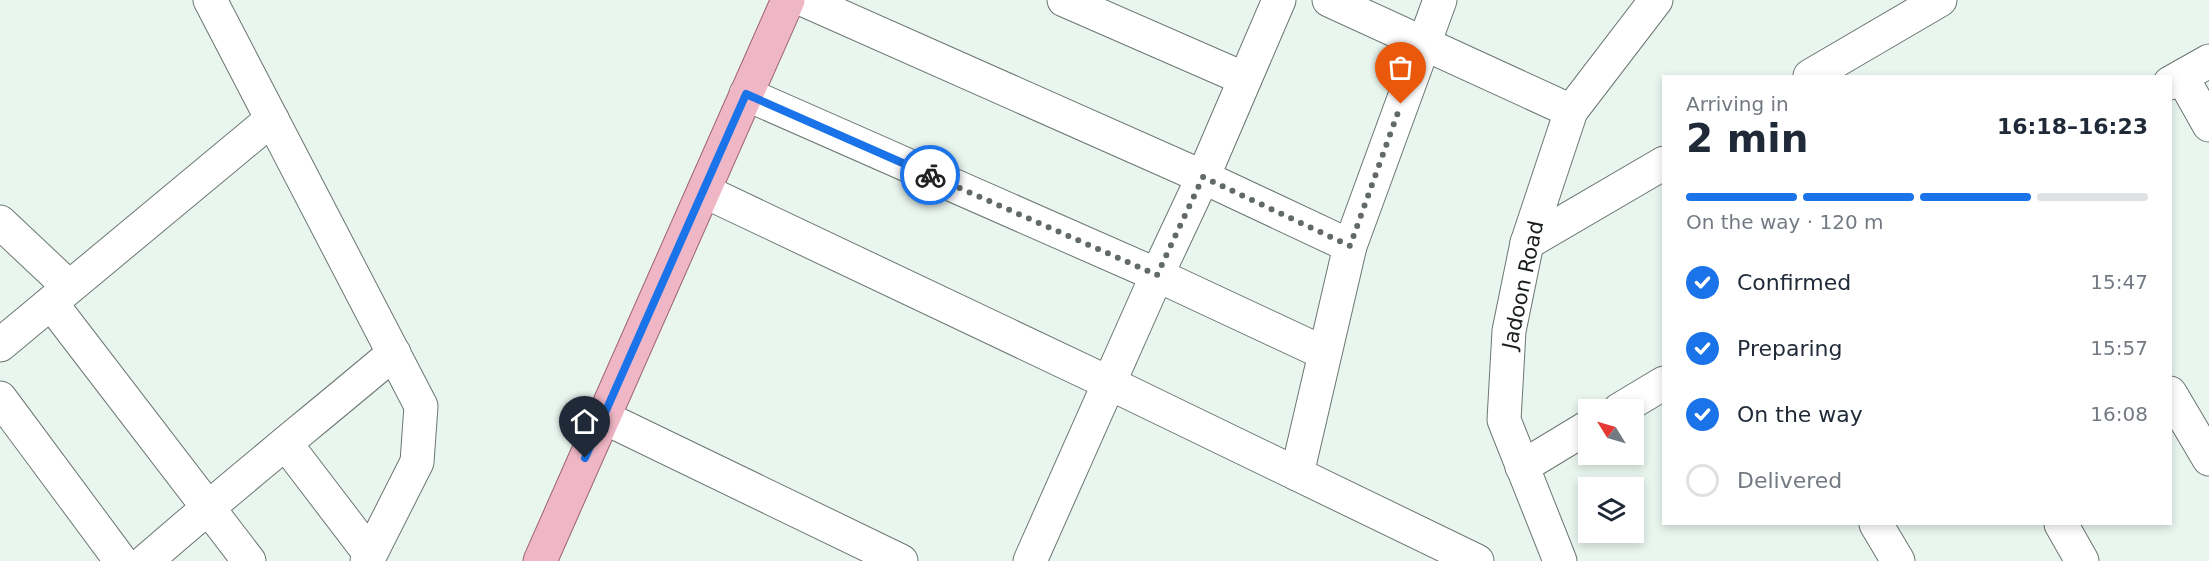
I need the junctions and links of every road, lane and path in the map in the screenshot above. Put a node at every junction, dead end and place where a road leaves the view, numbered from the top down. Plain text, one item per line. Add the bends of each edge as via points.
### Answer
1 (210, 0) edge
2 (788, 0) edge
3 (804, 0) edge
4 (1064, 0) edge
5 (1280, 0) edge
6 (1329, 0) edge
7 (1440, 0) edge
8 (1656, 0) edge
9 (1940, 0) edge
10 (1423, 43) junction
11 (2187, 74) edge
12 (1812, 75) edge
13 (1245, 79) junction
14 (746, 94) junction
15 (1572, 111) junction
16 (272, 118) junction
17 (2209, 125) edge
18 (1662, 164) edge
19 (1203, 177) junction
20 (704, 191) junction
21 (0, 222) edge
22 (1527, 243) junction
23 (1350, 246) junction
24 (1157, 275) junction
25 (60, 295) junction
26 (0, 345) edge
27 (394, 353) junction
28 (1324, 353) junction
29 (1109, 383) junction
30 (1662, 384) edge
31 (2172, 396) edge
32 (0, 398) edge
33 (1637, 399) edge
34 (603, 417) junction
35 (1578, 433) edge
36 (286, 444) junction
37 (2209, 459) edge
38 (1522, 466) junction
39 (1297, 474) junction
40 (207, 507) junction
41 (1877, 525) edge
42 (2062, 525) edge
43 (368, 558) edge
44 (121, 561) edge
45 (146, 561) edge
46 (249, 561) edge
47 (540, 561) edge
48 (901, 561) edge
49 (1030, 561) edge
50 (1477, 561) edge
51 (1560, 561) edge
52 (1898, 561) edge
53 (2082, 561) edge

1 - 16 street
2 - 14 main road
3 - 19 street
4 - 13 street
5 - 13 street
6 - 10 street
7 - 10 street
8 - 15 street, Jadoon Road
9 - 12 street
10 - 15 street
10 - 23 street
11 - 17 street
13 - 19 street
14 - 20 main road
14 - 24 street
15 - 22 street, Jadoon Road
16 - 25 street
16 - 27 street
18 - 22 street
19 - 23 street
19 - 24 street
20 - 29 street
20 - 34 main road
21 - 25 street
22 - 38 street, Jadoon Road via 1509,331 1504,420
23 - 28 street
24 - 28 street
24 - 29 street
25 - 26 street
25 - 40 street
27 - 36 street
27 - 43 street via 421,406 417,462
28 - 39 street
29 - 39 street
29 - 49 street
30 - 33 street
31 - 37 street
32 - 44 street
34 - 47 main road
34 - 48 street
35 - 38 street
36 - 40 street
36 - 43 street
38 - 51 street, Jadoon Road
39 - 50 street
40 - 45 street
40 - 46 street
41 - 52 street
42 - 53 street

